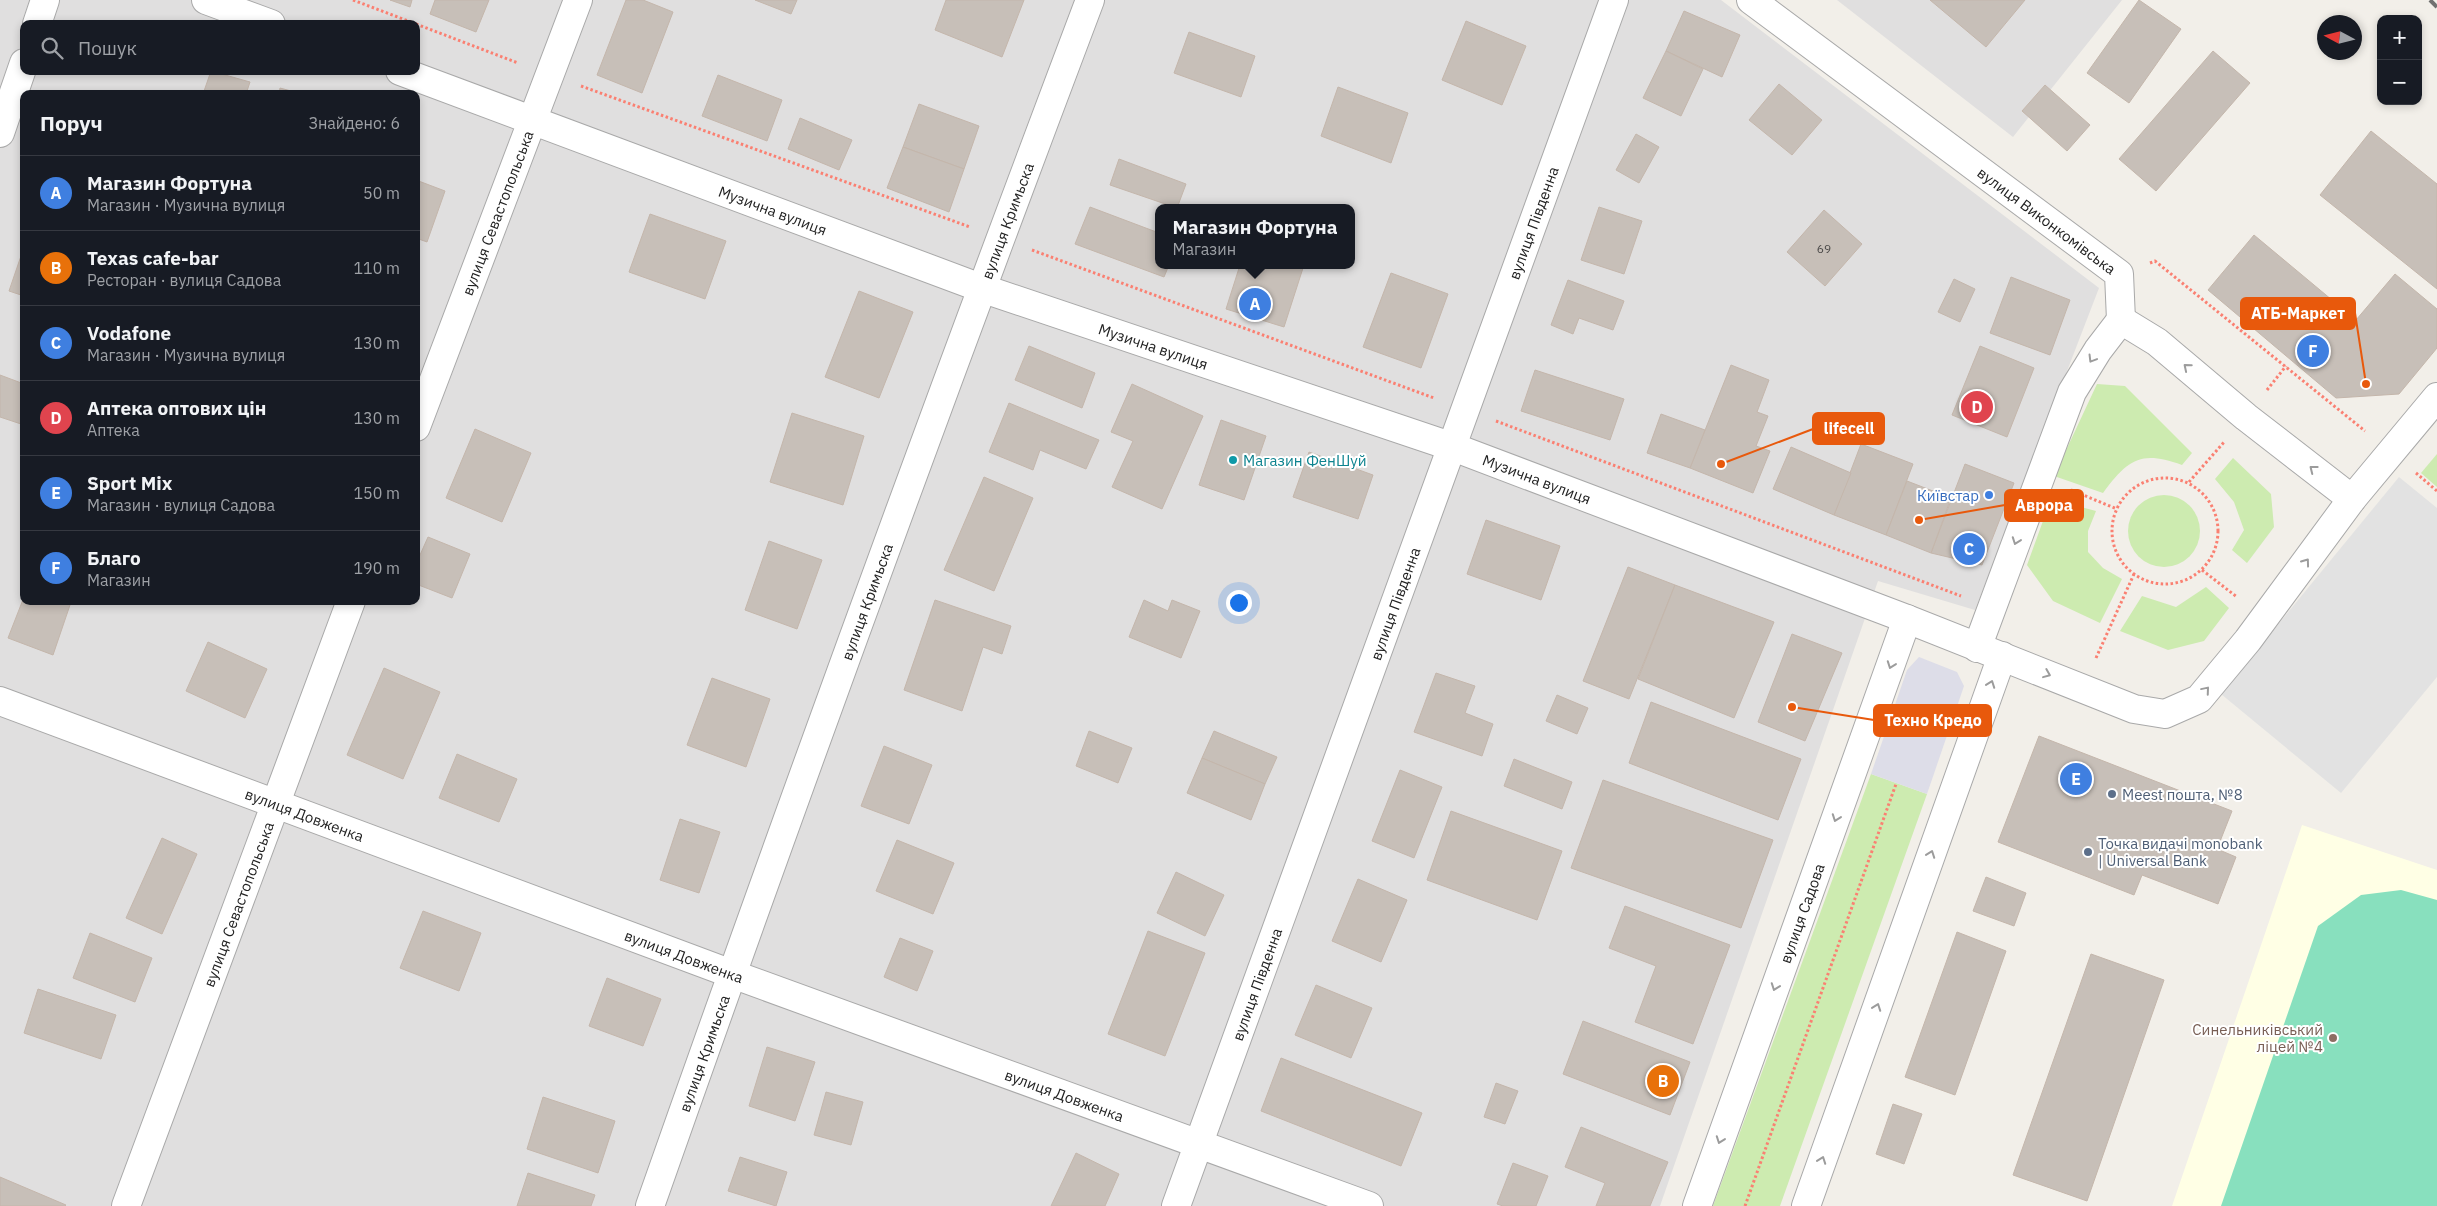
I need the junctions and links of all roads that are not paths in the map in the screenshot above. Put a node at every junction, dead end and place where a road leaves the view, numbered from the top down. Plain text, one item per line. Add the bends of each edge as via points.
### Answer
1 (45, 0) edge
2 (206, 0) edge
3 (578, 0) edge
4 (1090, 0) edge
5 (1614, 0) edge
6 (1750, 0) edge
7 (38, 20) edge
8 (260, 20) edge
9 (20, 74) edge
10 (411, 75) edge
11 (532, 120) junction
12 (0, 132) edge
13 (981, 288) junction
14 (2121, 320) junction
15 (2437, 397) edge
16 (420, 416) edge
17 (1453, 447) junction
18 (2352, 499) junction
19 (349, 605) edge
20 (1907, 619) junction
21 (1990, 652) junction
22 (0, 701) edge
23 (275, 802) junction
24 (732, 974) junction
25 (1198, 1142) junction
26 (126, 1206) edge
27 (650, 1206) edge
28 (1176, 1206) edge
29 (1369, 1206) edge
30 (1697, 1206) edge
31 (1806, 1206) edge

1 - 7 street
2 - 8 street
3 - 11 street, вулиця Севастопольська
4 - 13 street, вулиця Кримьска
5 - 17 street, вулиця Південна
6 - 14 street, вулиця Виконкомівська via 2119,274
9 - 12 street
10 - 11 street, Музична вулиця
11 - 13 street, Музична вулиця
11 - 16 street, вулиця Севастопольська
13 - 17 street, Музична вулиця
13 - 24 street, вулиця Кримьска
18 -> 14 street via 2246,417 2157,342
14 -> 21 street via 2072,392 1992,608
15 - 18 street, Музична вулиця
17 - 20 street, Музична вулиця
17 - 25 street, вулиця Південна
21 -> 18 street, Музична вулиця via 2134,709 2165,714 2199,699
19 - 23 street, вулиця Севастопольська
20 - 21 street, Музична вулиця
20 -> 30 street, вулиця Садова
31 -> 21 street
22 - 23 street, вулиця Довженка
23 - 24 street, вулиця Довженка
23 - 26 street, вулиця Севастопольська
24 - 25 street, вулиця Довженка
24 - 27 street, вулиця Кримьска
25 - 28 street, вулиця Південна
25 - 29 street, вулиця Довженка

